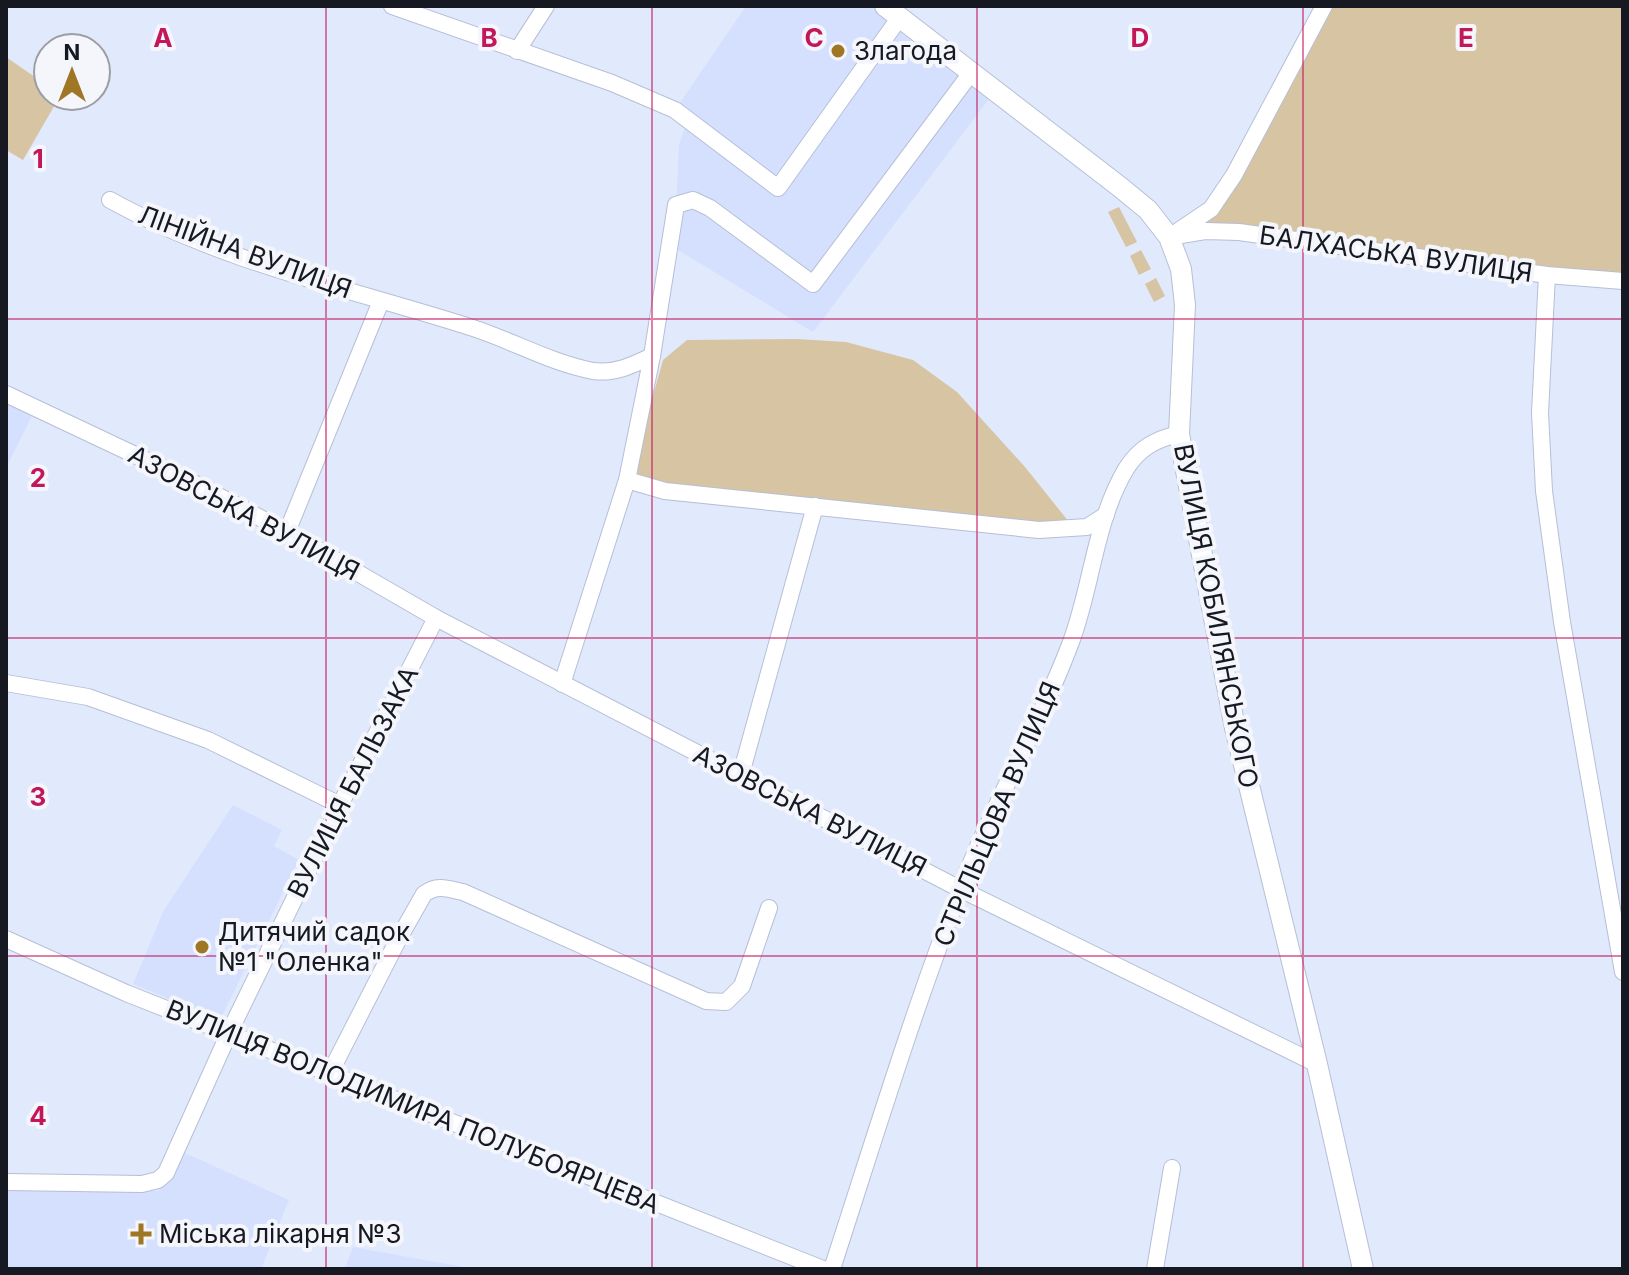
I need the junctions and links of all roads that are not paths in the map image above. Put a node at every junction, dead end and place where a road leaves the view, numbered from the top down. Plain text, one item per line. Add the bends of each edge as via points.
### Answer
1 (392, 6) edge
2 (546, 6) edge
3 (1324, 6) edge
4 (412, 10) edge
5 (892, 12) edge
6 (517, 51) junction
7 (971, 73) junction
8 (110, 200) dead end
9 (1169, 237) junction
10 (1547, 275) junction
11 (1623, 281) edge
12 (381, 301) junction
13 (652, 356) junction
14 (6, 394) edge
15 (1179, 434) junction
16 (627, 480) junction
17 (815, 506) junction
18 (1106, 515) junction
19 (287, 532) junction
20 (436, 618) junction
21 (6, 683) edge
22 (562, 684) junction
23 (741, 774) junction
24 (340, 805) junction
25 (960, 889) junction
26 (769, 908) dead end
27 (6, 939) edge
28 (1623, 972) edge
29 (229, 1033) junction
30 (1317, 1064) junction
31 (330, 1073) junction
32 (1172, 1168) dead end
33 (6, 1182) edge
34 (823, 1269) edge
35 (832, 1269) edge
36 (1155, 1269) edge
37 (1363, 1269) edge

1 - 4 street
2 - 6 street
3 - 9 street via 1234,175 1211,209
4 - 6 street
5 - 6 street via 778,188 675,110
5 - 7 main road
7 - 9 main road via 1148,210
7 - 13 street via 813,284 710,208 693,200 676,205
8 - 12 street, ЛІНІЙНА ВУЛИЦЯ via 152,223
9 - 10 street, БАЛХАСЬКА ВУЛИЦЯ via 1239,232
9 - 15 main road, ВУЛИЦЯ КОБИЛЯНСЬКОГО via 1184,286
10 - 11 street, БАЛХАСЬКА ВУЛИЦЯ
10 - 28 street via 1540,413 1544,491
12 - 13 street, ЛІНІЙНА ВУЛИЦЯ via 596,371 622,370
12 - 19 street, ЛІНІЙНА ВУЛИЦЯ
13 - 16 street
14 - 19 street, АЗОВСЬКА ВУЛИЦЯ
15 - 18 street, СТРІЛЬЦОВА ВУЛИЦЯ via 1159,438 1133,459
15 - 30 main road, ВУЛИЦЯ КОБИЛЯНСЬКОГО via 1235,728
16 - 17 street via 665,491
16 - 22 street
17 - 18 street via 1039,530 1087,527
17 - 23 street
18 - 25 street, СТРІЛЬЦОВА ВУЛИЦЯ via 1072,640
19 - 20 street, АЗОВСЬКА ВУЛИЦЯ
20 - 22 street, АЗОВСЬКА ВУЛИЦЯ
20 - 24 street, ВУЛИЦЯ БАЛЬЗАКА
21 - 24 street via 88,697 208,740
22 - 23 street, АЗОВСЬКА ВУЛИЦЯ
23 - 25 street, АЗОВСЬКА ВУЛИЦЯ
24 - 29 street, ВУЛИЦЯ БАЛЬЗАКА
25 - 30 street, АЗОВСЬКА ВУЛИЦЯ
25 - 35 street, СТРІЛЬЦОВА ВУЛИЦЯ
26 - 31 street via 742,986 726,1002 706,1001 463,892 431,889 399,938
27 - 29 street, ВУЛИЦЯ ВОЛОДИМИРА ПОЛУБОЯРЦЕВА
29 - 31 street, ВУЛИЦЯ ВОЛОДИМИРА ПОЛУБОЯРЦЕВА
29 - 33 street, ВУЛИЦЯ БАЛЬЗАКА via 171,1163 158,1180 134,1185
30 - 37 main road, ВУЛИЦЯ КОБИЛЯНСЬКОГО
31 - 34 street, ВУЛИЦЯ ВОЛОДИМИРА ПОЛУБОЯРЦЕВА
32 - 36 street

